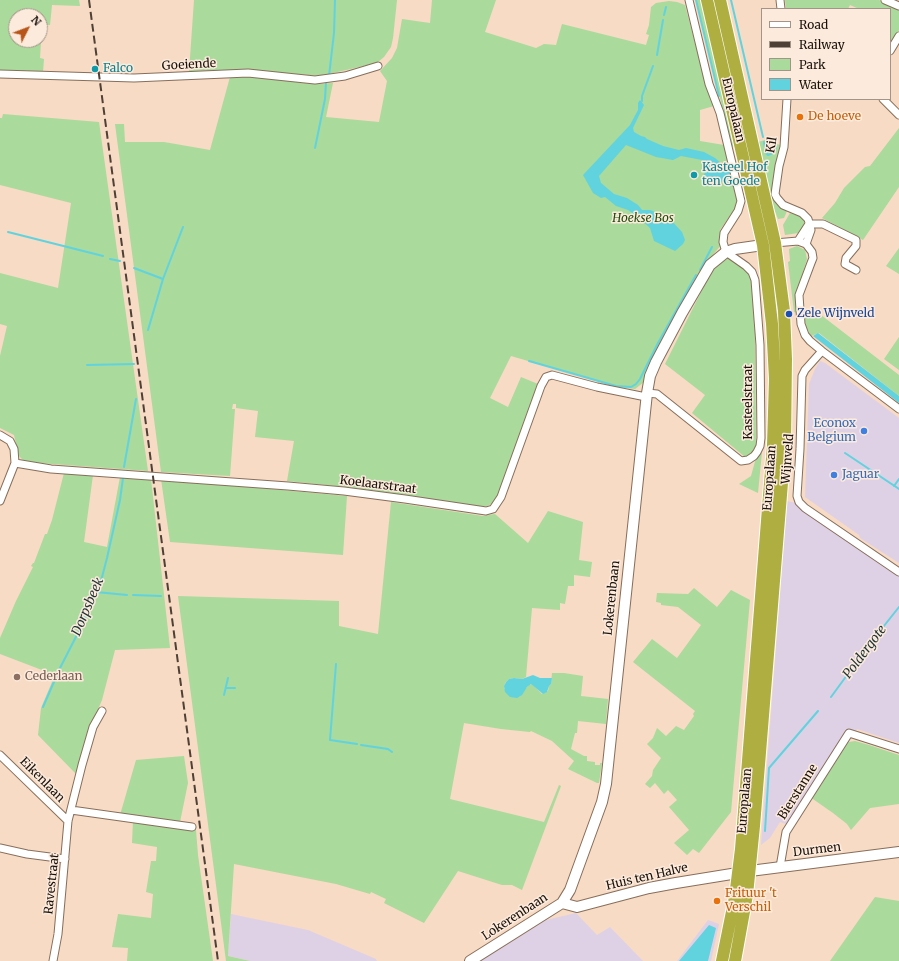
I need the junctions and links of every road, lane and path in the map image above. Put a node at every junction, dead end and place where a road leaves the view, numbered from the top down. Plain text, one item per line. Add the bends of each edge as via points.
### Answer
1 (689, 0) edge
2 (707, 0) edge
3 (720, 0) edge
4 (885, 0) edge
5 (899, 6) edge
6 (899, 36) edge
7 (891, 49) edge
8 (378, 66) dead end
9 (0, 74) edge
10 (787, 100) edge
11 (884, 100) edge
12 (899, 115) edge
13 (810, 224) junction
14 (798, 240) junction
15 (769, 244) junction
16 (806, 244) junction
17 (726, 252) junction
18 (856, 270) dead end
19 (822, 351) junction
20 (647, 394) junction
21 (899, 409) edge
22 (0, 435) edge
23 (15, 463) junction
24 (0, 501) edge
25 (899, 572) edge
26 (102, 711) dead end
27 (899, 749) edge
28 (0, 755) edge
29 (71, 810) junction
30 (68, 821) junction
31 (192, 827) dead end
32 (0, 848) edge
33 (899, 852) edge
34 (65, 859) junction
35 (780, 867) junction
36 (744, 872) junction
37 (562, 903) junction
38 (53, 961) edge
39 (470, 961) edge
40 (722, 961) edge
41 (734, 961) edge

1 - 17 street via 741,201 738,211 724,233
2 - 15 highway, Europalaan via 742,148
3 - 15 highway, Europalaan
4 - 5 street
6 - 7 street
8 - 9 street, Goeiende via 345,76 315,80 248,73 134,78
10 - 13 street, Kil via 784,147 775,194 783,205 802,213
11 - 12 street
13 - 14 street
13 - 16 street via 811,230
13 - 18 street via 823,224 856,240 856,246 846,258 845,264
14 - 15 street
14 - 16 street
15 - 17 street, Lokerenbaan
15 - 36 highway, Europalaan via 768,284 774,348 775,411
16 - 19 street via 813,258 800,295 801,324 805,335
17 - 20 street, Lokerenbaan via 710,266 682,313 656,362
17 - 20 street, Kasteelstraat via 752,272 754,280 760,345 760,446 757,452 748,460 741,460 657,394
19 - 21 street
19 - 25 street, Wijnveld via 802,376 797,496 799,502
20 - 23 street, Koelaarstraat via 597,387 552,375 546,377 501,497 493,509 486,511 344,491 51,469
20 - 37 street, Lokerenbaan via 606,784 602,802 570,890
22 - 23 street via 10,441
23 - 24 street
26 - 29 street, Ravestraat via 82,765
27 - 35 street, Bierstanne via 848,733 786,832
28 - 30 street, Eikenlaan
29 - 30 street, Ravestraat
29 - 31 street
30 - 34 street, Ravestraat
32 - 34 street
33 - 35 street, Durmen
34 - 38 street, Ravestraat
35 - 36 street, Durmen
36 - 37 street, Huis ten Halve via 649,888 577,907
36 - 40 highway, Europalaan
36 - 41 highway, Europalaan via 742,923
37 - 39 street, Lokerenbaan

